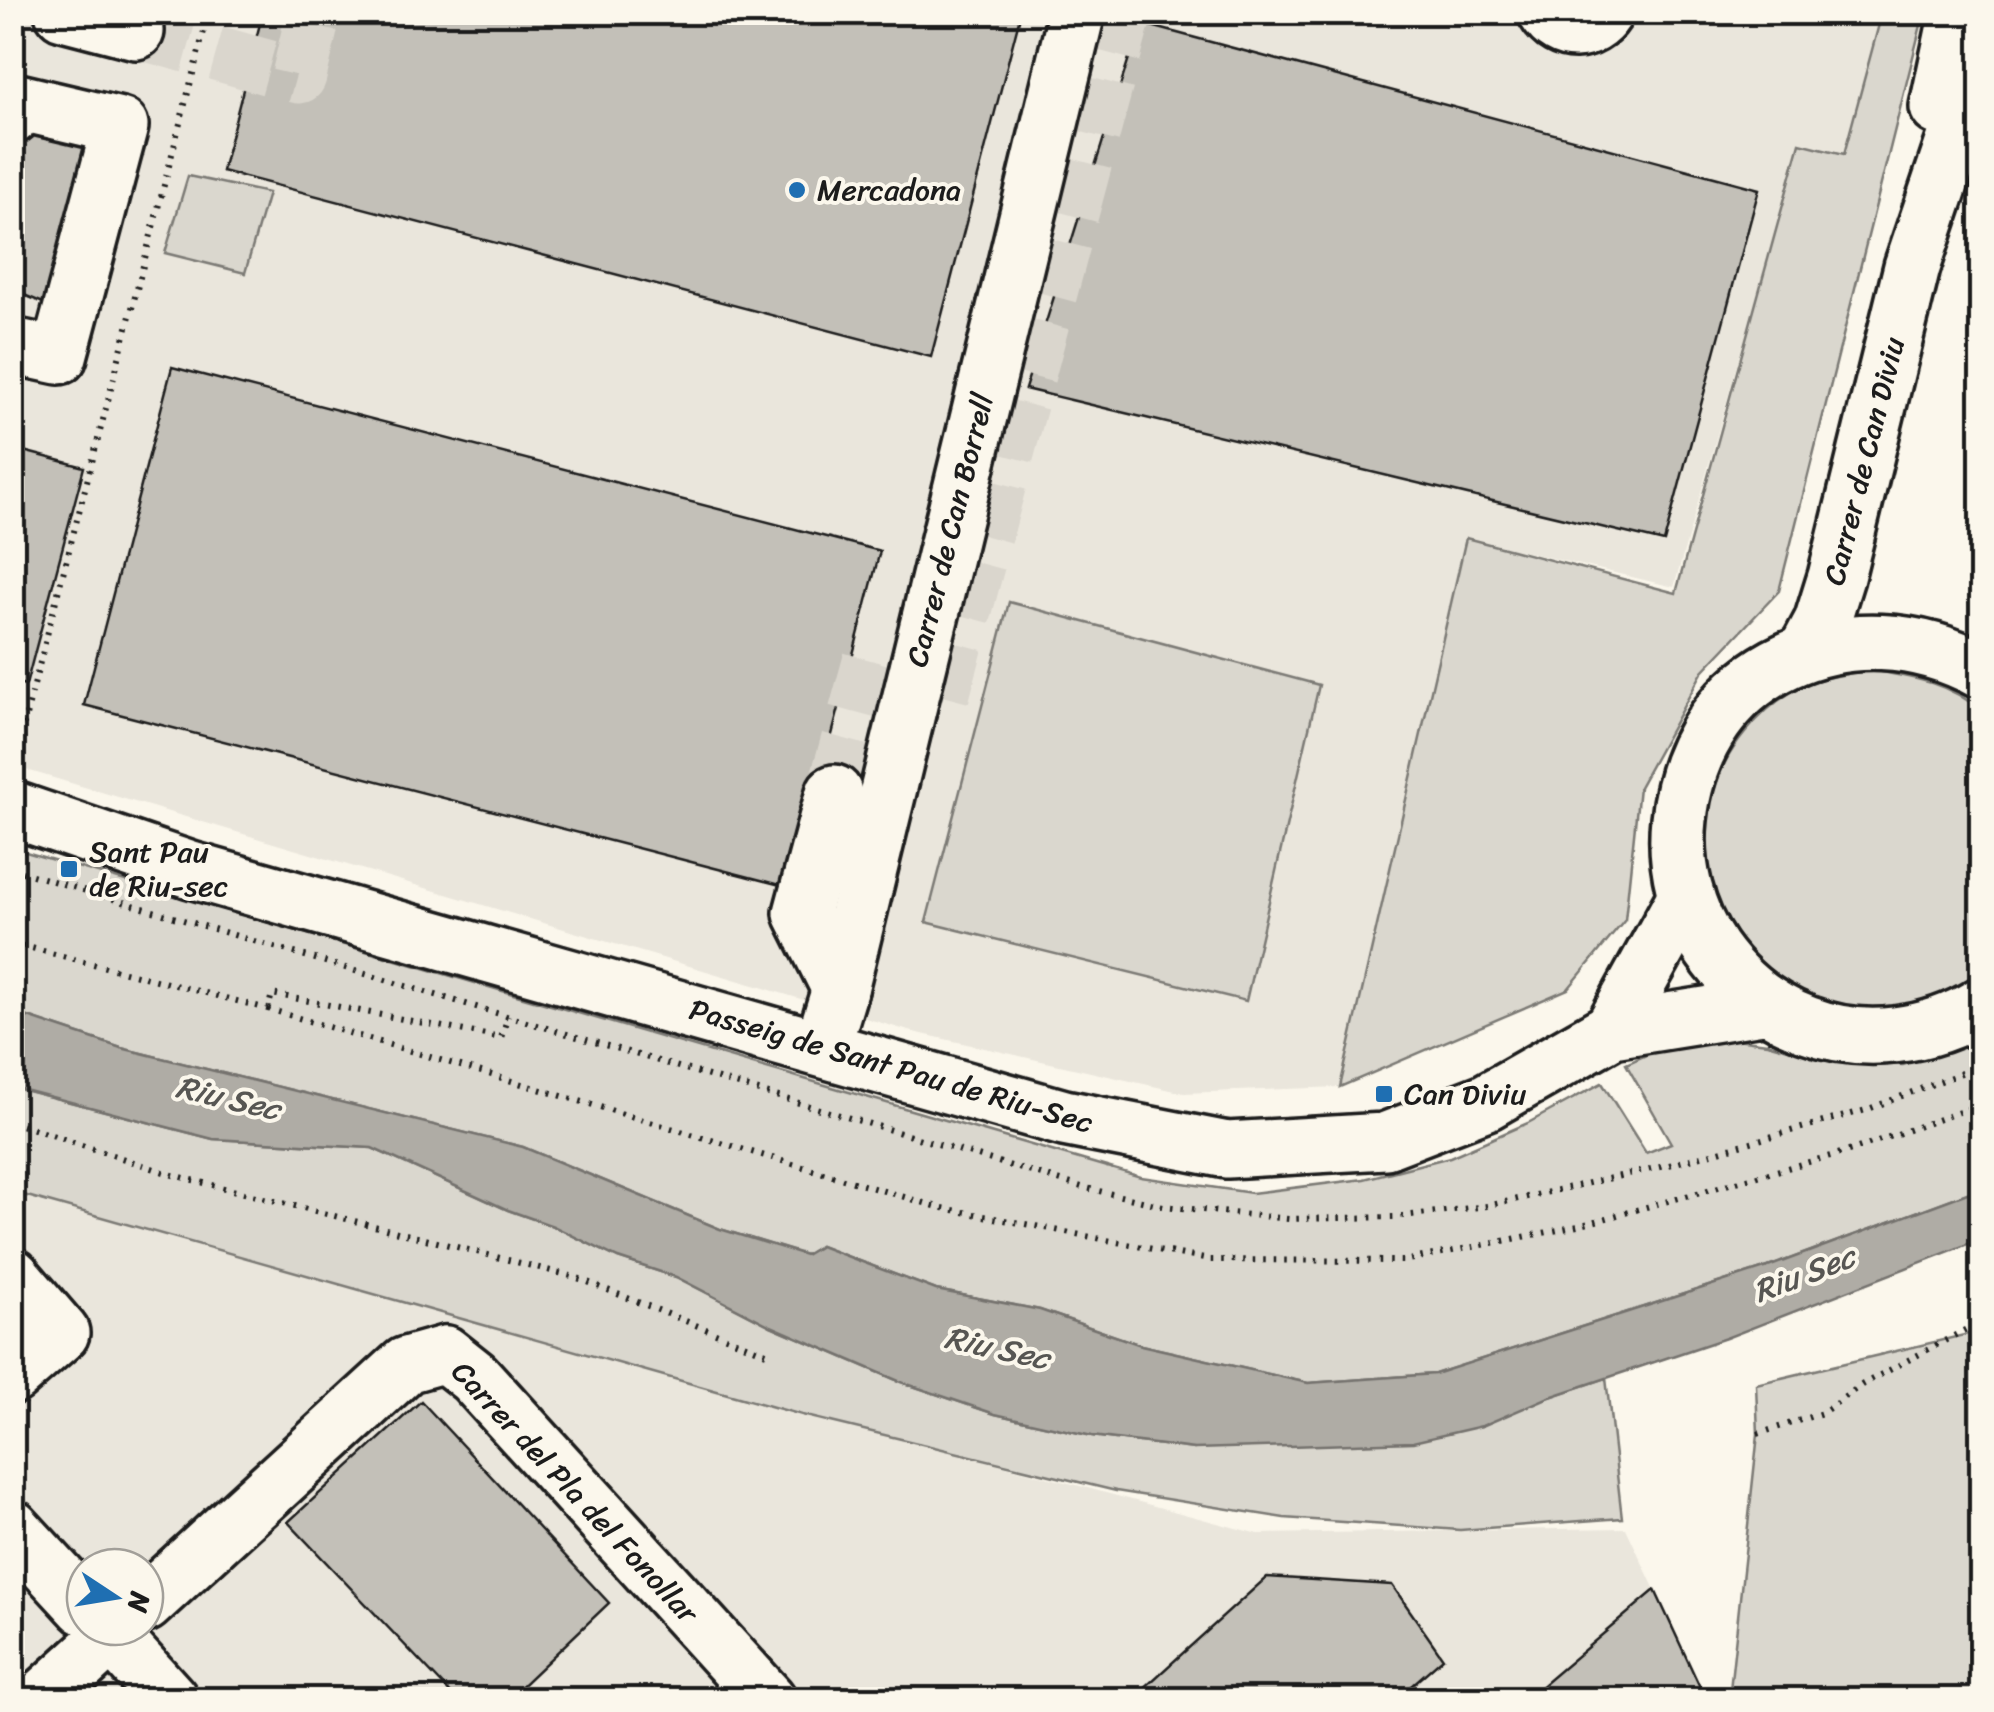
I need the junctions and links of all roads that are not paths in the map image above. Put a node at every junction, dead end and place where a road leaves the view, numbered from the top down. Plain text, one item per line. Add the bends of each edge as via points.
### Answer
1 (63, 12) edge
2 (1077, 12) edge
3 (1546, 12) edge
4 (1605, 12) edge
5 (1958, 12) edge
6 (136, 31) tunnel mouth
7 (1982, 60) edge
8 (12, 116) edge
9 (1912, 267) junction
10 (12, 346) edge
11 (1806, 652) junction
12 (1982, 670) edge
13 (942, 696) tunnel mouth
14 (834, 793) tunnel mouth
15 (12, 809) edge
16 (863, 886) junction
17 (1686, 896) junction
18 (840, 989) junction
19 (1768, 1005) junction
20 (1982, 1005) edge
21 (1612, 1030) junction
22 (822, 1048) junction
23 (12, 1276) edge
24 (12, 1376) edge
25 (12, 1528) edge
26 (165, 1575) edge
27 (65, 1576) edge
28 (89, 1647) edge
29 (132, 1647) edge
30 (41, 1700) edge
31 (170, 1700) edge
32 (768, 1700) edge

1 - 6 street
2 - 16 street, Carrer de Can Borrell
3 - 4 street via 1570,31 1592,27
5 - 9 street, Carrer de Can Diviu
7 - 9 street, Carrer de Can Diviu
8 - 10 street via 18,102 120,126 59,356
9 - 11 street, Carrer de Can Diviu via 1836,577
11 - 12 street via 1886,640 1946,652
11 - 17 street via 1749,686 1696,754 1678,834
13 - 16 street via 906,832
14 - 18 street via 802,912
15 - 22 street, Passeig de Sant Pau de Riu-Sec via 191,870
16 - 18 street, Carrer de Can Borrell
17 - 19 street via 1718,958
17 - 21 street
18 - 22 street, Carrer de Can Borrell
19 - 20 street via 1814,1027 1883,1036 1934,1027
19 - 21 street, Passeig de Sant Pau de Riu-Sec
21 - 22 street, Passeig de Sant Pau de Riu-Sec via 1486,1102 1385,1141 1227,1150 1064,1118
23 - 24 street via 60,1333
25 - 27 street
26 - 32 street, Carrer del Pla del Fonollar via 406,1365 445,1354 474,1377
28 - 30 street, Carrer del Pla del Fonollar
29 - 31 street

